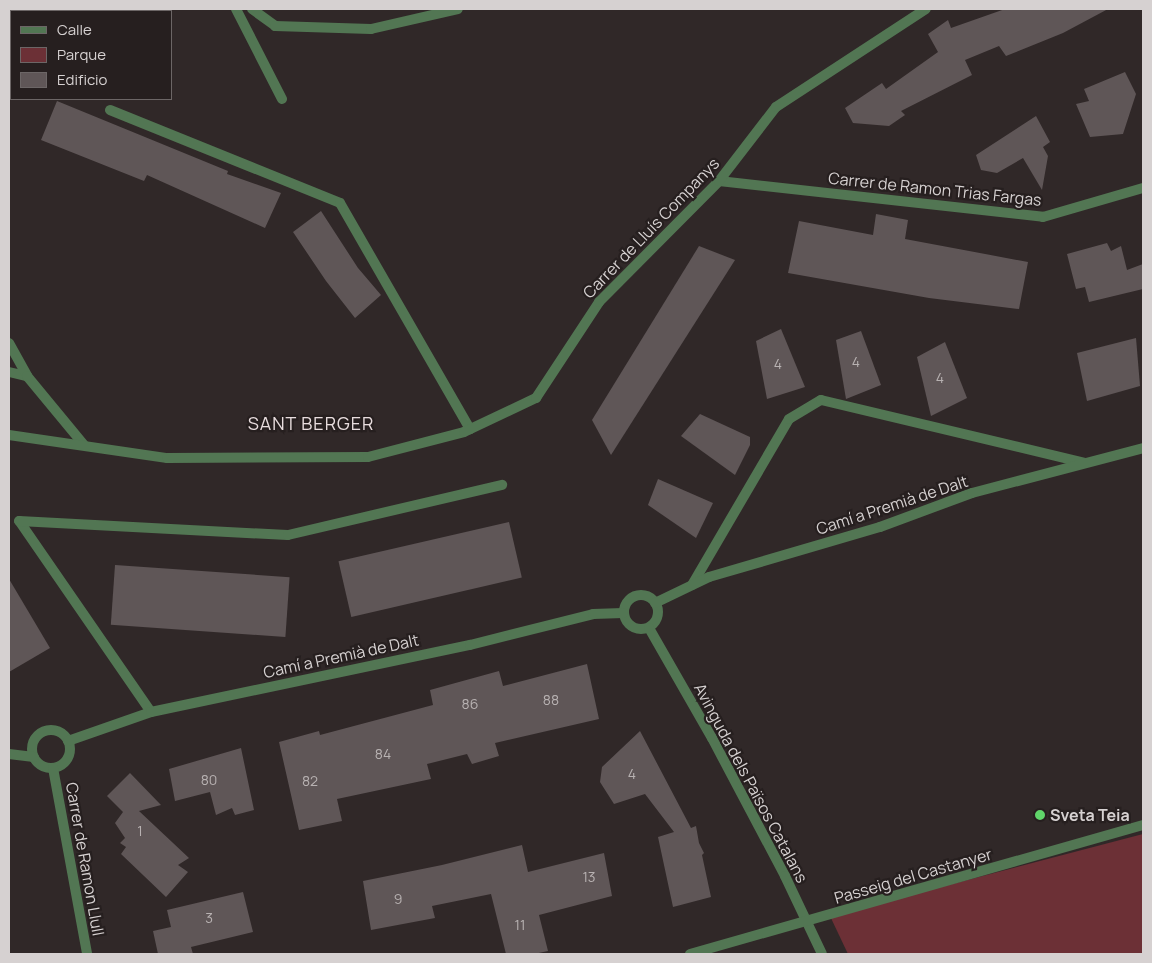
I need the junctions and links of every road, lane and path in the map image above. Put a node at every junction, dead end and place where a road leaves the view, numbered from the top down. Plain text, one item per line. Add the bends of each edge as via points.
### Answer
1 (236, 9) edge
2 (252, 9) edge
3 (458, 9) edge
4 (926, 9) edge
5 (282, 99) dead end
6 (110, 110) dead end
7 (719, 181) junction
8 (1143, 188) edge
9 (9, 343) edge
10 (9, 372) edge
11 (27, 376) junction
12 (470, 429) junction
13 (9, 435) edge
14 (84, 445) junction
15 (1143, 448) edge
16 (1084, 464) junction
17 (502, 484) dead end
18 (692, 585) junction
19 (655, 603) junction
20 (623, 613) junction
21 (648, 628) junction
22 (151, 712) junction
23 (68, 741) junction
24 (9, 754) edge
25 (34, 757) junction
26 (54, 768) junction
27 (1143, 826) edge
28 (807, 923) junction
29 (87, 954) edge
30 (690, 954) edge
31 (822, 954) edge

1 - 5 street
2 - 3 street via 275,26 371,29
4 - 7 street, Carrer de Lluís Companys via 776,107
6 - 12 street via 340,203
7 - 8 street, Carrer de Ramon Trias Fargas via 1043,218
7 - 12 street, Carrer de Lluís Companys via 599,302 536,398
9 - 11 street
10 - 11 street
11 - 14 street
12 - 14 street, Carrer de Lluís Companys via 368,457 167,458
13 - 14 street, Carrer de Lluís Companys
15 - 16 street, Camí a Premià de Dalt
16 - 18 street, Camí a Premià de Dalt via 972,493 880,527 709,576
16 - 18 street via 821,400 789,418
17 - 22 street via 288,535 19,521
18 - 19 street, Camí a Premià de Dalt
19 - 20 street via 646,595 637,595 627,602
19 - 21 street via 657,619
20 - 21 street via 632,627
20 - 22 street, Camí a Premià de Dalt via 593,614 470,645
21 - 28 street, Avinguda dels Països Catalans via 712,738
22 - 23 street, Camí a Premià de Dalt
23 - 25 street via 59,732 44,732 34,741
23 - 26 street via 70,754 65,762
24 - 25 street
25 - 26 street via 43,766
26 - 29 street, Carrer de Ramon Llull
27 - 28 street, Passeig del Castanyer
28 - 30 street, Passeig del Castanyer
28 - 31 street, Avinguda dels Països Catalans

